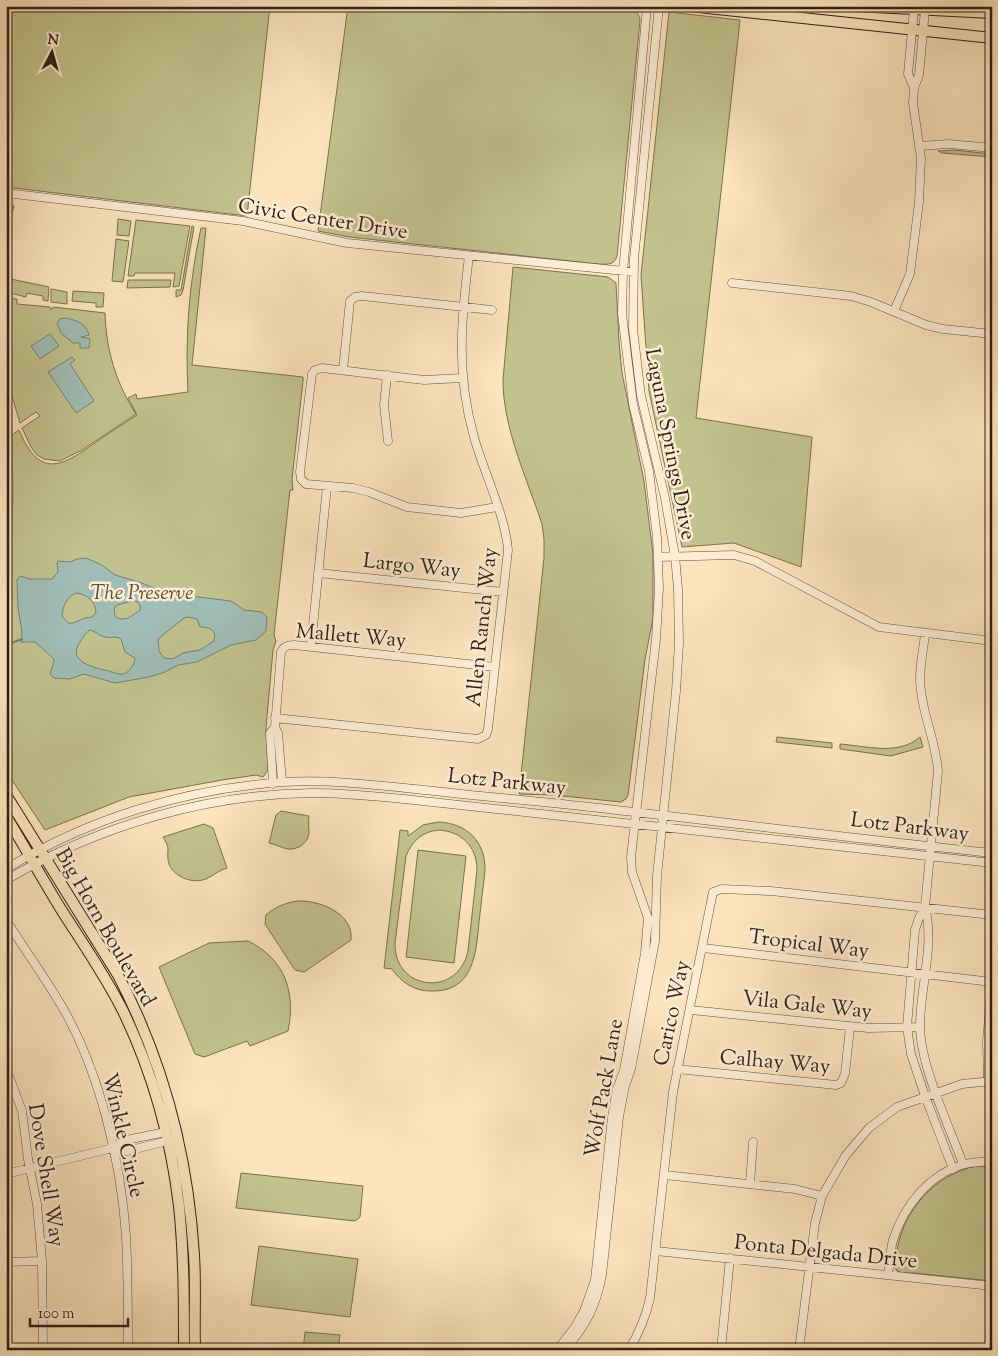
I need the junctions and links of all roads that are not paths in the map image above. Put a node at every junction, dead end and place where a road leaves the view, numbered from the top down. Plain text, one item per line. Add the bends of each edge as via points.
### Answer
1 (647, 6) edge
2 (660, 6) edge
3 (688, 6) edge
4 (854, 6) edge
5 (914, 10) junction
6 (925, 10) junction
7 (992, 13) edge
8 (912, 30) junction
9 (924, 31) junction
10 (992, 38) edge
11 (914, 88) junction
12 (919, 146) junction
13 (992, 148) edge
14 (6, 193) edge
15 (469, 256) junction
16 (623, 272) junction
17 (634, 272) junction
18 (732, 283) dead end
19 (463, 307) junction
20 (492, 310) dead end
21 (894, 311) junction
22 (992, 334) edge
23 (343, 370) junction
24 (387, 375) junction
25 (462, 378) junction
26 (388, 442) dead end
27 (327, 486) junction
28 (497, 507) junction
29 (675, 556) junction
30 (658, 557) junction
31 (318, 573) junction
32 (503, 592) junction
33 (925, 634) junction
34 (992, 641) edge
35 (311, 646) junction
36 (495, 667) junction
37 (275, 718) junction
38 (275, 727) junction
39 (282, 782) junction
40 (273, 784) junction
41 (6, 795) edge
42 (636, 812) junction
43 (663, 815) junction
44 (6, 816) edge
45 (635, 825) junction
46 (662, 828) junction
47 (931, 846) junction
48 (42, 853) junction
49 (992, 853) edge
50 (930, 857) junction
51 (32, 859) junction
52 (992, 863) edge
53 (6, 869) edge
54 (6, 880) edge
55 (925, 908) junction
56 (992, 914) edge
57 (6, 920) edge
58 (703, 948) junction
59 (911, 973) junction
60 (924, 975) junction
61 (992, 982) edge
62 (691, 1010) junction
63 (850, 1026) junction
64 (920, 1026) junction
65 (907, 1027) junction
66 (6, 1068) edge
67 (677, 1069) junction
68 (990, 1081) edge
69 (10, 1089) edge
70 (936, 1092) junction
71 (924, 1096) junction
72 (166, 1136) junction
73 (754, 1142) dead end
74 (113, 1148) junction
75 (992, 1161) edge
76 (964, 1164) junction
77 (30, 1168) junction
78 (952, 1169) junction
79 (6, 1174) edge
80 (665, 1176) junction
81 (750, 1184) junction
82 (822, 1196) junction
83 (656, 1251) junction
84 (730, 1258) junction
85 (42, 1261) junction
86 (6, 1262) edge
87 (808, 1266) junction
88 (888, 1275) junction
89 (992, 1286) edge
90 (992, 1319) edge
91 (42, 1350) edge
92 (128, 1350) edge
93 (184, 1350) edge
94 (195, 1350) edge
95 (557, 1350) edge
96 (565, 1350) edge
97 (629, 1350) edge
98 (720, 1350) edge
99 (799, 1350) edge
100 (988, 1350) edge

1 - 16 street, Laguna Springs Drive
2 - 17 street, Laguna Springs Drive
3 - 8 main road
4 - 5 main road
5 - 6 main road
5 - 8 street
6 - 7 main road
6 - 9 street
8 - 9 main road
8 - 11 street via 908,74
9 - 10 main road
9 - 11 street via 919,76
11 - 12 street via 913,112
12 - 13 street via 949,144
12 - 21 street via 922,168 912,263 905,289
14 - 15 street, Civic Center Drive via 243,221 347,243
15 - 16 street, Civic Center Drive
15 - 19 street, Allen Ranch Way
16 - 17 street, Civic Center Drive
16 - 30 street, Laguna Springs Drive via 622,314 633,404 649,471
17 - 29 street, Laguna Springs Drive via 633,329 641,396
18 - 21 street via 839,294
19 - 20 street
19 - 23 street via 354,297 350,301
19 - 25 street, Allen Ranch Way
21 - 22 street via 943,329
23 - 24 street
23 - 27 street via 322,368 312,374 300,472 306,484
24 - 25 street via 424,380
24 - 26 street via 384,405
25 - 28 street, Allen Ranch Way via 474,437
27 - 28 street via 369,492 407,507 461,513
27 - 31 street
28 - 32 street, Allen Ranch Way via 507,544
29 - 30 street
29 - 33 street via 734,555 756,561 879,627
29 - 43 street, Laguna Springs Drive via 678,657
30 - 42 street, Laguna Springs Drive via 656,639
31 - 32 street, Largo Way
31 - 35 street
32 - 36 street, Allen Ranch Way
33 - 34 street
33 - 47 street via 920,686 938,770
35 - 36 street, Mallett Way
35 - 37 street, Mallett Way via 283,648
36 - 37 street, Allen Ranch Way via 488,729 486,735 478,739
37 - 38 street, Mallett Way
38 - 39 street, Mallett Way
38 - 40 street, Mallett Way via 270,733
39 - 40 street, Lotz Parkway
39 - 42 street, Lotz Parkway via 339,782
40 - 48 street, Lotz Parkway via 223,790 135,810 104,820
41 - 48 main road, Big Horn Boulevard
42 - 43 street, Lotz Parkway
42 - 45 street, Laguna Springs Drive
43 - 46 street, Laguna Springs Drive
43 - 47 street, Lotz Parkway
44 - 51 main road, Big Horn Boulevard
45 - 46 street, Lotz Parkway
45 - 48 street, Lotz Parkway via 380,797 276,794 177,810
45 - 95 street, Wolf Pack Lane via 630,862 647,913 646,953 612,1117 595,1280 584,1311
46 - 50 street, Lotz Parkway
46 - 96 street, Wolf Pack Lane via 653,953 619,1117 602,1275 590,1315
47 - 49 street, Lotz Parkway
47 - 50 street
48 - 51 street, Lotz Parkway
48 - 94 main road, Big Horn Boulevard via 134,1006 174,1118 192,1225
50 - 52 street, Lotz Parkway
50 - 55 street
51 - 53 street
51 - 54 street
51 - 72 main road, Big Horn Boulevard via 123,1011 150,1076
55 - 56 street
55 - 58 street, Carico Way via 771,891 717,889 711,898
55 - 59 street via 916,930
55 - 60 street via 929,929
57 - 74 street, Winkle Circle via 64,1010 75,1033 100,1094
58 - 59 street, Tropical Way
58 - 62 street, Carico Way
59 - 60 street, Tropical Way
59 - 65 street
60 - 61 street, Tropical Way
60 - 64 street
61 - 68 street via 987,1041
62 - 63 street, Vila Gale Way
62 - 67 street, Carico Way
63 - 65 street, Vila Gale Way
63 - 67 street, Calhay Way via 845,1074 841,1083 836,1085
64 - 65 street, Vila Gale Way
64 - 70 street
65 - 71 street via 911,1054
66 - 69 street, Dove Shell Way
67 - 80 street, Carico Way
68 - 70 street via 962,1084
69 - 77 street, Dove Shell Way via 22,1111
70 - 71 street
70 - 76 street
71 - 78 street
71 - 82 street via 897,1107 870,1128 846,1155
72 - 74 street via 126,1140
72 - 93 main road, Big Horn Boulevard via 179,1206
73 - 81 street
74 - 77 street
74 - 92 street, Winkle Circle via 126,1236
75 - 76 street
76 - 78 street
77 - 79 street
77 - 85 street, Dove Shell Way via 38,1204
78 - 88 street via 919,1193 903,1215 893,1242
80 - 81 street
80 - 83 street, Carico Way
81 - 82 street via 804,1190
82 - 87 street
83 - 84 street, Ponta Delgada Drive
83 - 97 street, Carico Way via 647,1314
84 - 87 street, Ponta Delgada Drive
84 - 98 street
85 - 86 street
85 - 91 street, Dove Shell Way
87 - 88 street, Ponta Delgada Drive
87 - 99 street
88 - 89 street, Ponta Delgada Drive
90 - 100 street

